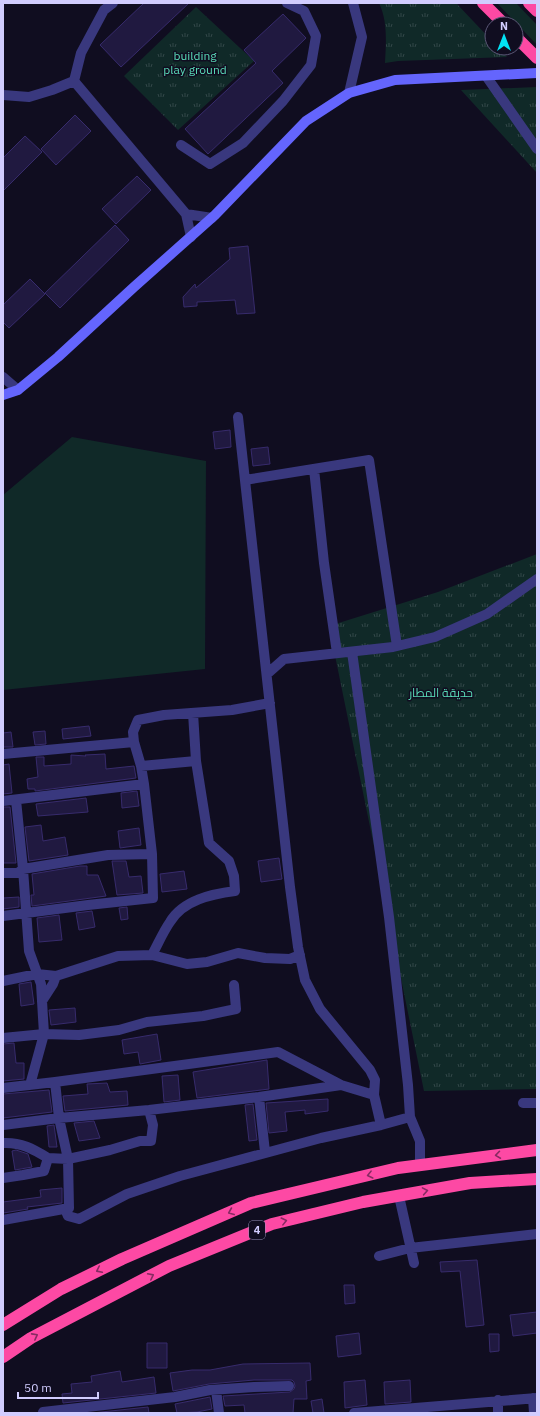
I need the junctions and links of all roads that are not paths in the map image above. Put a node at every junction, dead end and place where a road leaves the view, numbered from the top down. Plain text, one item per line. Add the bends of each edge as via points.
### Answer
1 (113, 3) edge
2 (287, 3) edge
3 (353, 3) edge
4 (483, 3) edge
5 (529, 3) edge
6 (537, 11) edge
7 (496, 16) edge
8 (524, 45) edge
9 (537, 58) edge
10 (537, 73) edge
11 (486, 76) junction
12 (74, 81) junction
13 (349, 92) junction
14 (3, 95) edge
15 (181, 145) dead end
16 (537, 149) edge
17 (186, 214) junction
18 (212, 218) junction
19 (191, 237) junction
20 (3, 377) edge
21 (18, 390) junction
22 (3, 395) edge
23 (238, 417) dead end
24 (314, 469) junction
25 (245, 480) junction
26 (537, 579) edge
27 (397, 646) junction
28 (352, 652) junction
29 (336, 653) junction
30 (267, 674) junction
31 (270, 703) junction
32 (193, 713) junction
33 (134, 742) junction
34 (3, 754) edge
35 (196, 761) junction
36 (141, 766) junction
37 (144, 784) junction
38 (16, 800) junction
39 (3, 801) edge
40 (152, 854) junction
41 (23, 869) junction
42 (3, 872) edge
43 (26, 914) junction
44 (3, 916) edge
45 (152, 955) junction
46 (300, 955) junction
47 (37, 974) junction
48 (56, 976) junction
49 (3, 981) edge
50 (234, 985) dead end
51 (42, 1001) junction
52 (44, 1034) junction
53 (3, 1038) edge
54 (55, 1082) junction
55 (30, 1085) junction
56 (341, 1085) junction
57 (3, 1088) edge
58 (374, 1095) junction
59 (259, 1097) junction
60 (523, 1103) dead end
61 (537, 1103) edge
62 (149, 1110) junction
63 (410, 1117) junction
64 (59, 1118) junction
65 (3, 1125) edge
66 (381, 1125) junction
67 (3, 1143) edge
68 (537, 1150) edge
69 (265, 1152) junction
70 (48, 1158) junction
71 (68, 1159) junction
72 (420, 1165) junction
73 (3, 1178) edge
74 (537, 1179) edge
75 (399, 1196) junction
76 (65, 1209) junction
77 (3, 1220) edge
78 (537, 1234) edge
79 (410, 1248) junction
80 (379, 1256) dead end
81 (414, 1263) dead end
82 (3, 1326) edge
83 (3, 1357) edge
84 (289, 1386) dead end
85 (216, 1390) junction
86 (535, 1398) edge
87 (498, 1400) junction
88 (43, 1412) edge
89 (219, 1413) edge
90 (354, 1413) edge
91 (498, 1413) edge
92 (534, 1413) edge

1 - 12 street via 104,10 81,53
2 - 15 street via 304,10 316,36 311,65 283,101 243,142 210,164
3 - 13 street via 362,37
4 - 7 highway
5 - 6 highway
8 - 9 highway
10 - 11 main road
11 - 13 main road via 395,80
11 - 16 street
12 - 14 street via 29,97
12 - 17 street
13 - 18 main road via 306,121
17 - 18 street
17 - 19 street
18 - 19 main road
19 - 21 main road
20 - 21 street
21 - 22 main road
23 - 25 street
24 - 25 street
24 - 27 street via 370,460
24 - 29 street
25 - 30 street
26 - 27 street via 487,614 435,637
27 - 28 street
28 - 29 street
28 - 63 street via 389,917
29 - 30 street via 284,659
30 - 31 street
31 - 32 street via 232,710
31 - 46 street via 290,888
32 - 33 street via 138,720 133,732
32 - 35 street
33 - 34 street
33 - 36 street
35 - 36 street
35 - 45 street via 209,843 229,861 235,891 218,893 189,903 170,920
36 - 37 street
37 - 38 street
37 - 40 street
38 - 39 street
38 - 41 street
40 - 41 street via 108,855
40 - 43 street via 153,898
41 - 42 street via 18,873
41 - 43 street
43 - 44 street
43 - 47 street via 29,951
45 - 46 street via 187,964 207,962 238,953 265,958 290,958
45 - 48 street via 118,956
46 - 58 street via 305,980 320,1008 370,1070 375,1080
47 - 48 street
47 - 49 street
47 - 51 street
48 - 51 street
50 - 52 street via 236,1008 203,1016 147,1022 119,1030 86,1034
51 - 52 street
52 - 53 street
52 - 55 street
54 - 55 street
54 - 56 street via 278,1052
54 - 64 street
55 - 57 street
56 - 58 street
56 - 59 street
58 - 66 street
59 - 62 street
59 - 69 street
60 - 61 street
62 - 64 street
62 - 71 street via 153,1126 151,1141 140,1141
63 - 66 street
63 - 72 street via 420,1141
64 - 65 street
64 - 71 street
66 - 69 street
67 - 70 street via 29,1147
68 -> 72 highway, 4
69 - 76 street via 127,1194 79,1219 68,1216
70 - 71 street
70 - 73 street via 44,1170
71 - 76 street via 69,1208
72 -> 82 highway, 4 via 251,1203 122,1258 61,1289
75 -> 74 highway, 4 via 470,1183
75 - 79 street
83 -> 75 highway, 4 via 31,1338 169,1266 272,1224
76 - 77 street
78 - 79 street
79 - 80 street
79 - 81 street
84 - 85 street
85 - 88 street
85 - 89 street
86 - 87 street
86 - 92 street
87 - 90 street
87 - 91 street

